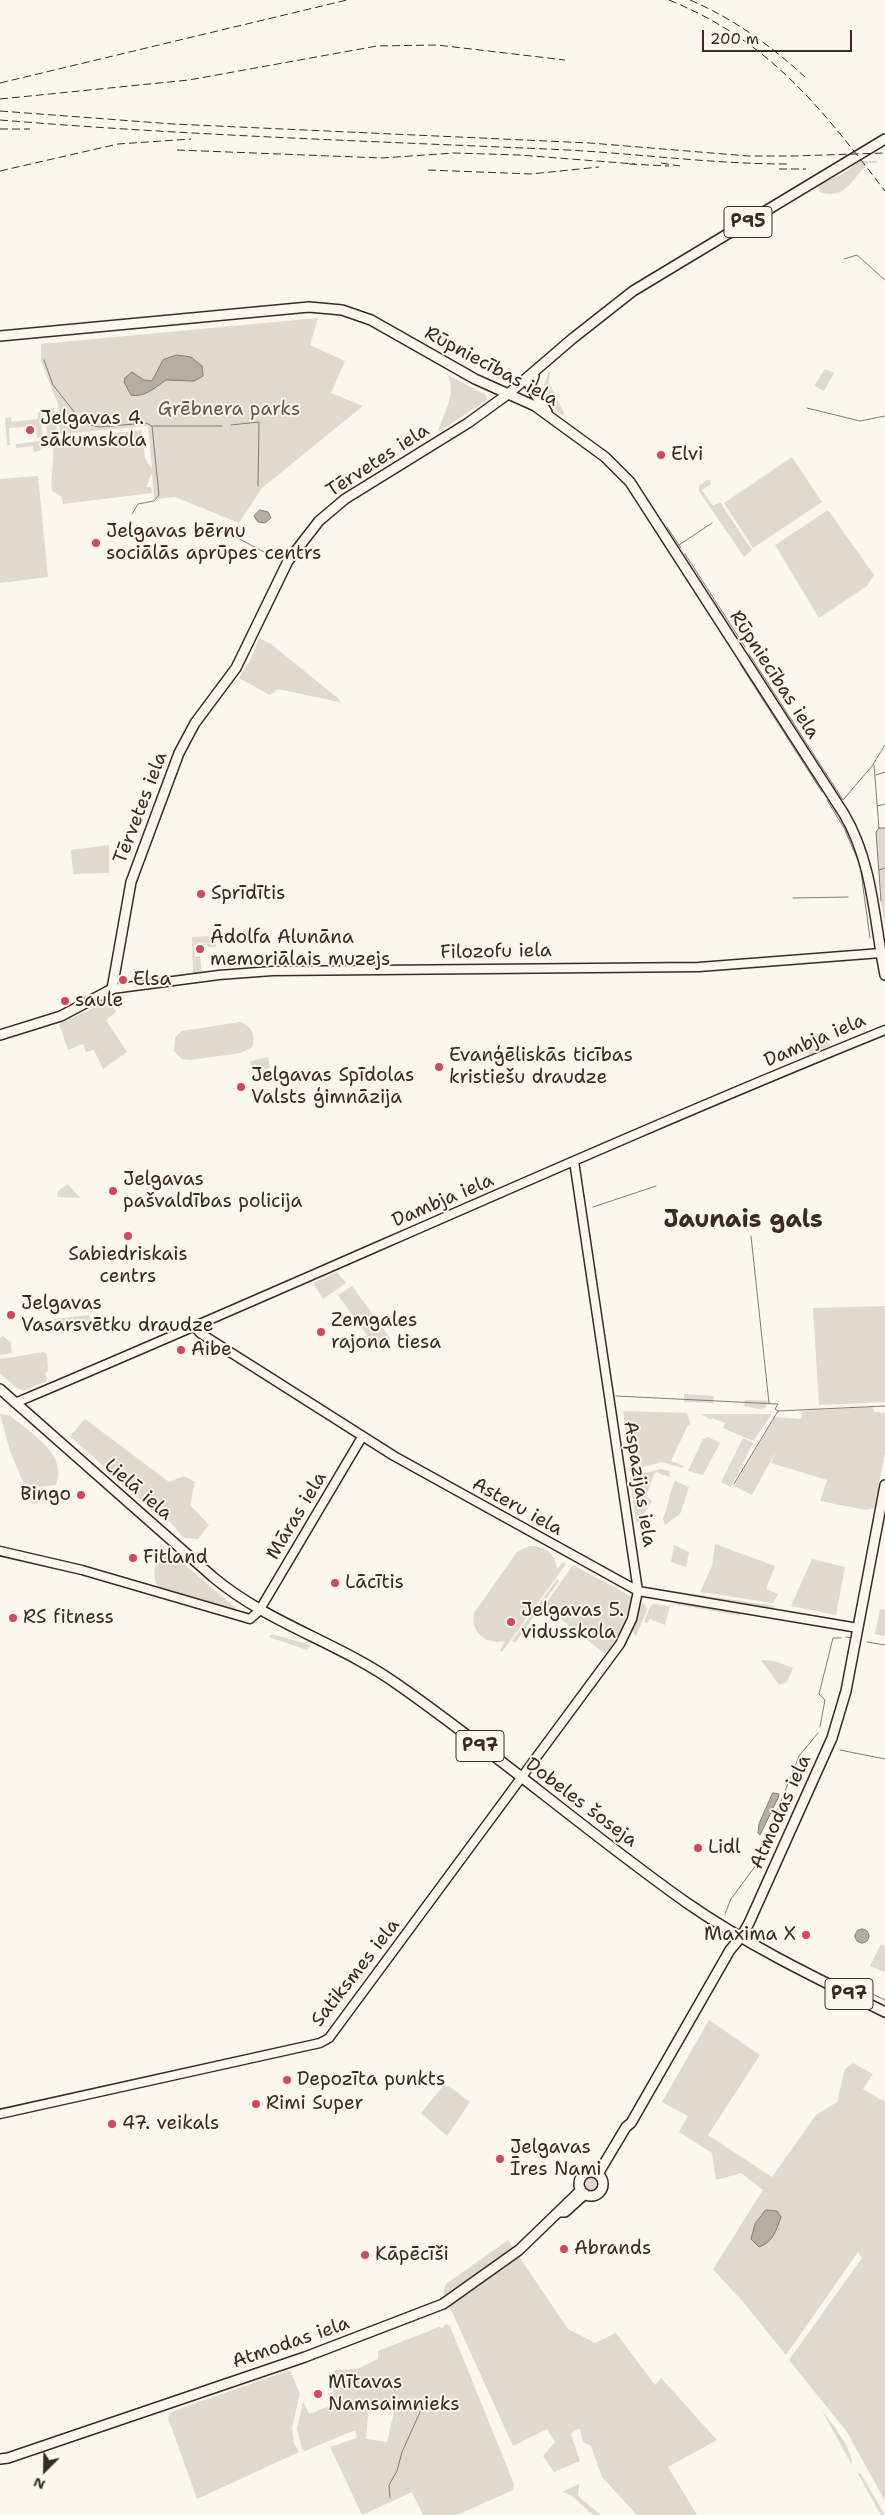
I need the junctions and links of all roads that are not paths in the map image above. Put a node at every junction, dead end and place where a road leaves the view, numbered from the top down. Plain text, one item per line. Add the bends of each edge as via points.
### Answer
1 (885, 139) edge
2 (0, 336) edge
3 (536, 371) junction
4 (508, 394) junction
5 (548, 414) junction
6 (881, 953) junction
7 (885, 975) edge
8 (112, 990) junction
9 (885, 1030) edge
10 (0, 1036) edge
11 (574, 1162) junction
12 (195, 1327) junction
13 (0, 1389) edge
14 (15, 1403) junction
15 (362, 1437) junction
16 (885, 1485) edge
17 (0, 1551) edge
18 (638, 1592) junction
19 (259, 1610) junction
20 (858, 1628) junction
21 (522, 1778) junction
22 (741, 1937) junction
23 (885, 2012) edge
24 (0, 2114) edge
25 (599, 2177) junction
26 (583, 2192) junction
27 (4, 2458) edge
28 (0, 2465) edge

1 - 3 main road, Tērvetes iela / P95 via 633,292
2 - 4 main road, Rūpniecības iela via 309,307 333,308 371,320
3 - 4 main road, Tērvetes iela / P95
3 - 5 main road via 530,386
4 - 5 main road, Rūpniecības iela
4 - 8 main road, Tērvetes iela via 345,499 319,521 283,568 236,668 195,723 179,753 131,882
5 - 6 main road, Rūpniecības iela via 626,477 844,814 856,835 865,862
6 - 7 main road, Rūpniecības iela
6 - 8 street, Filozofu iela via 699,967 272,971
8 - 10 main road via 61,1016
9 - 11 street, Dambja iela
11 - 12 street, Dambja iela
11 - 18 street, Aspazijas iela
12 - 14 street, Dambja iela
12 - 15 street, Asteru iela via 200,1334
13 - 14 main road, Lielā iela / P97
14 - 19 main road, Lielā iela / P97 via 218,1581
15 - 18 street, Asteru iela
15 - 19 street, Māras iela
16 - 20 main road, Atmodas iela
17 - 19 street via 241,1618 250,1619
18 - 20 street, Asteru iela
18 - 21 street, Aspazijas iela via 632,1619 620,1644
19 - 21 main road, Dobeles šoseja / P97 via 368,1665 407,1690
20 - 22 main road, Atmodas iela via 846,1691 832,1738
21 - 22 main road, Dobeles šoseja / P97 via 688,1903
21 - 24 street, Satiksmes iela via 329,2038 284,2052
22 - 23 main road, Dobeles šoseja / P97
22 - 25 main road, Atmodas iela via 730,1950 631,2123 631,2129
25 - 26 main road via 602,2185 598,2192 591,2195
25 - 26 main road via 591,2172 582,2176 579,2183
26 - 27 main road, Atmodas iela via 565,2212 560,2212 519,2250 443,2304 305,2357
27 - 28 main road, Atmodas iela

